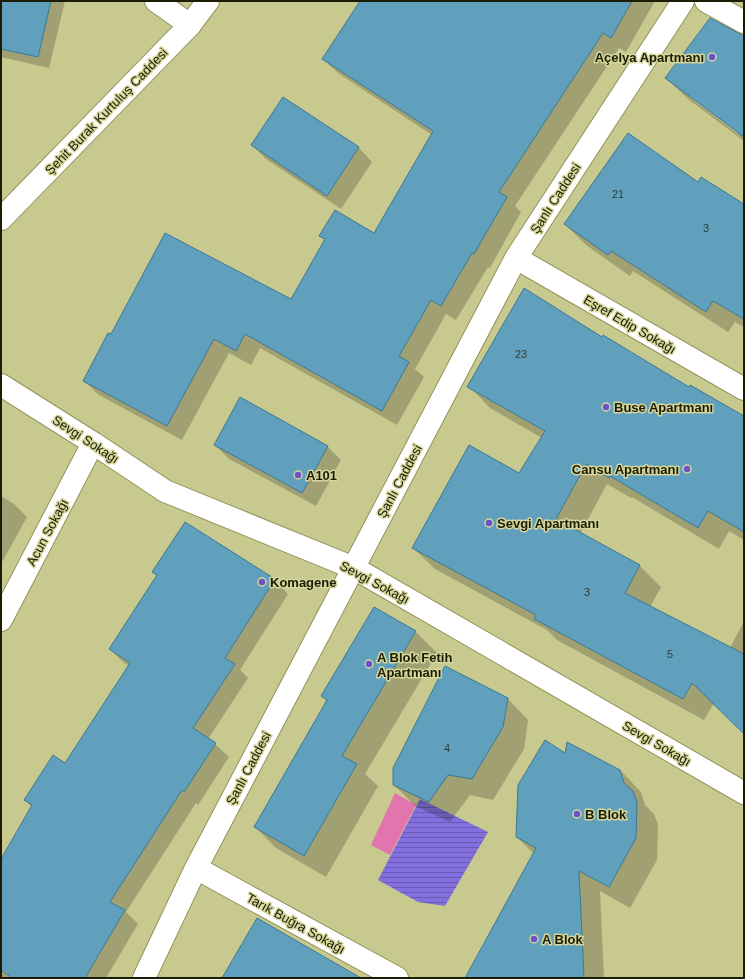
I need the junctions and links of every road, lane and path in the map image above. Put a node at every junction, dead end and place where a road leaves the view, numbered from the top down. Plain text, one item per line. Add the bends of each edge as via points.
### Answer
1 (156, 1) edge
2 (208, 1) edge
3 (683, 1) edge
4 (706, 1) edge
5 (744, 22) edge
6 (190, 25) junction
7 (1, 219) edge
8 (516, 258) junction
9 (1, 385) edge
10 (744, 390) edge
11 (93, 443) junction
12 (354, 568) junction
13 (1, 620) edge
14 (744, 794) edge
15 (196, 868) junction
16 (144, 978) edge
17 (397, 978) edge

1 - 6 street
2 - 6 street, Şehit Burak Kurtuluş Caddesi
3 - 8 street, Şanlı Caddesi
4 - 5 street
6 - 7 street, Şehit Burak Kurtuluş Caddesi
8 - 10 street, Eşref Edip Sokağı
8 - 12 street, Şanlı Caddesi
9 - 11 street, Sevgi Sokağı
11 - 12 street, Sevgi Sokağı via 165,491
11 - 13 street, Acun Sokağı
12 - 14 street, Sevgi Sokağı
12 - 15 street, Şanlı Caddesi
15 - 16 street, Şanlı Caddesi
15 - 17 street, Tarık Buğra Sokağı

